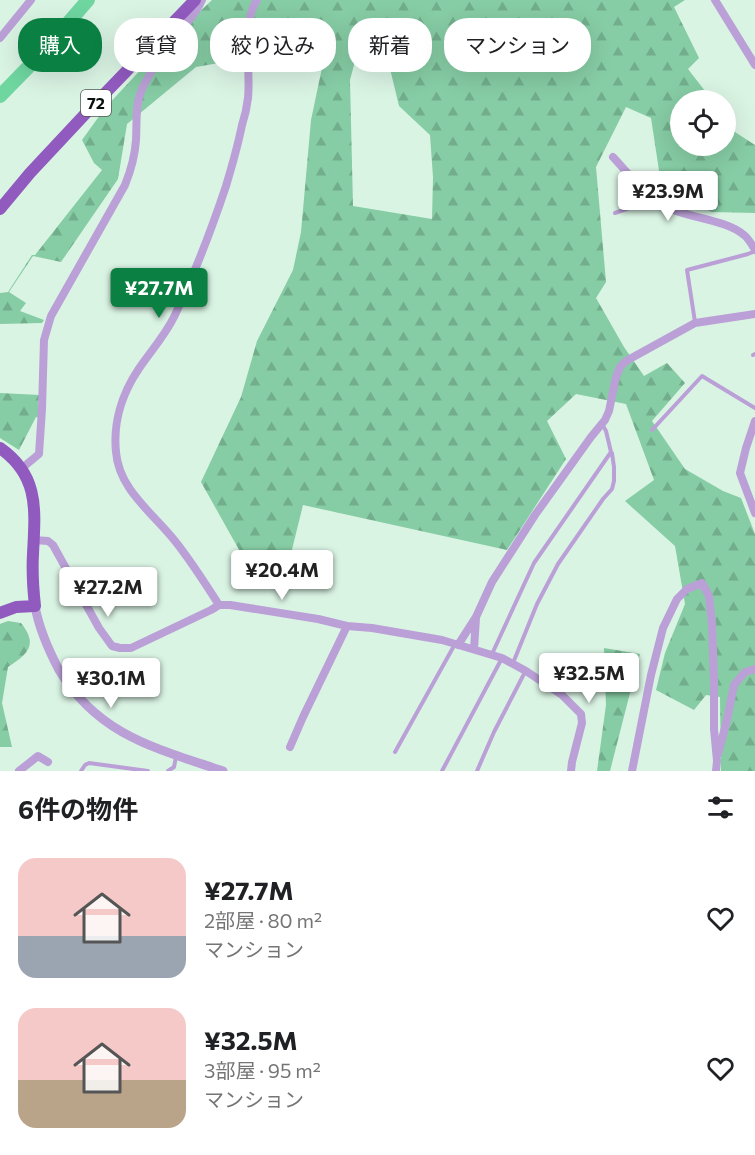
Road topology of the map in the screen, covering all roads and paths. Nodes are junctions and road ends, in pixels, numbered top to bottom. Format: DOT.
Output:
graph roads {
  1 [pos="31,0"];
  2 [pos="195,0"];
  3 [pos="202,0"];
  4 [pos="257,0"];
  5 [pos="716,0"];
  6 [pos="0,38"];
  7 [pos="755,65"];
  8 [pos="613,157"];
  9 [pos="654,199"];
  10 [pos="0,209"];
  11 [pos="615,213"];
  12 [pos="755,251"];
  13 [pos="755,314"];
  14 [pos="695,322"];
  15 [pos="755,408"];
  16 [pos="755,421"];
  17 [pos="602,423"];
  18 [pos="652,430"];
  19 [pos="0,448"];
  20 [pos="611,452"];
  21 [pos="21,469"];
  22 [pos="755,513"];
  23 [pos="34,540"];
  24 [pos="219,605"];
  25 [pos="35,606"];
  26 [pos="0,613"];
  27 [pos="476,617"];
  28 [pos="347,626"];
  29 [pos="457,644"];
  30 [pos="474,650"];
  31 [pos="492,655"];
  32 [pos="502,658"];
  33 [pos="513,664"];
  34 [pos="755,669"];
  35 [pos="526,671"];
  36 [pos="290,747"];
  37 [pos="395,752"];
  38 [pos="176,755"];
  39 [pos="717,761"];
  40 [pos="48,762"];
  41 [pos="19,771"];
  42 [pos="81,771"];
  43 [pos="148,771"];
  44 [pos="168,771"];
  45 [pos="223,771"];
  46 [pos="442,771"];
  47 [pos="477,771"];
  48 [pos="571,771"];
  49 [pos="632,771"];
  50 [pos="716,771"];
  1 -- 6 [label="street"];
  2 -- 10 [label="main road, 72"];
  3 -- 21 [label="street"];
  4 -- 24 [label="street"];
  5 -- 7 [label="street"];
  8 -- 9 [label="street"];
  9 -- 11 [label="lane"];
  9 -- 12 [label="street"];
  12 -- 14 [label="lane"];
  13 -- 14 [label="street"];
  14 -- 17 [label="street"];
  15 -- 18 [label="lane"];
  16 -- 22 [label="street"];
  17 -- 20 [label="lane"];
  17 -- 27 [label="street"];
  19 -- 21 [label="main road"];
  20 -- 31 [label="lane"];
  20 -- 33 [label="lane"];
  21 -- 23 [label="main road"];
  23 -- 24 [label="street"];
  23 -- 25 [label="main road"];
  24 -- 28 [label="street"];
  25 -- 26 [label="main road"];
  25 -- 38 [label="street"];
  27 -- 29 [label="street"];
  27 -- 30 [label="street"];
  28 -- 29 [label="street"];
  28 -- 36 [label="street"];
  29 -- 30 [label="street"];
  29 -- 37 [label="lane"];
  30 -- 31 [label="street"];
  31 -- 32 [label="street"];
  32 -- 33 [label="street"];
  32 -- 46 [label="lane"];
  33 -- 35 [label="street"];
  34 -- 39 [label="street"];
  35 -- 47 [label="lane"];
  35 -- 48 [label="street"];
  38 -- 44 [label="lane"];
  38 -- 45 [label="street"];
  39 -- 49 [label="street"];
  39 -- 50 [label="street"];
  40 -- 41 [label="street"];
  42 -- 43 [label="lane"];
}
